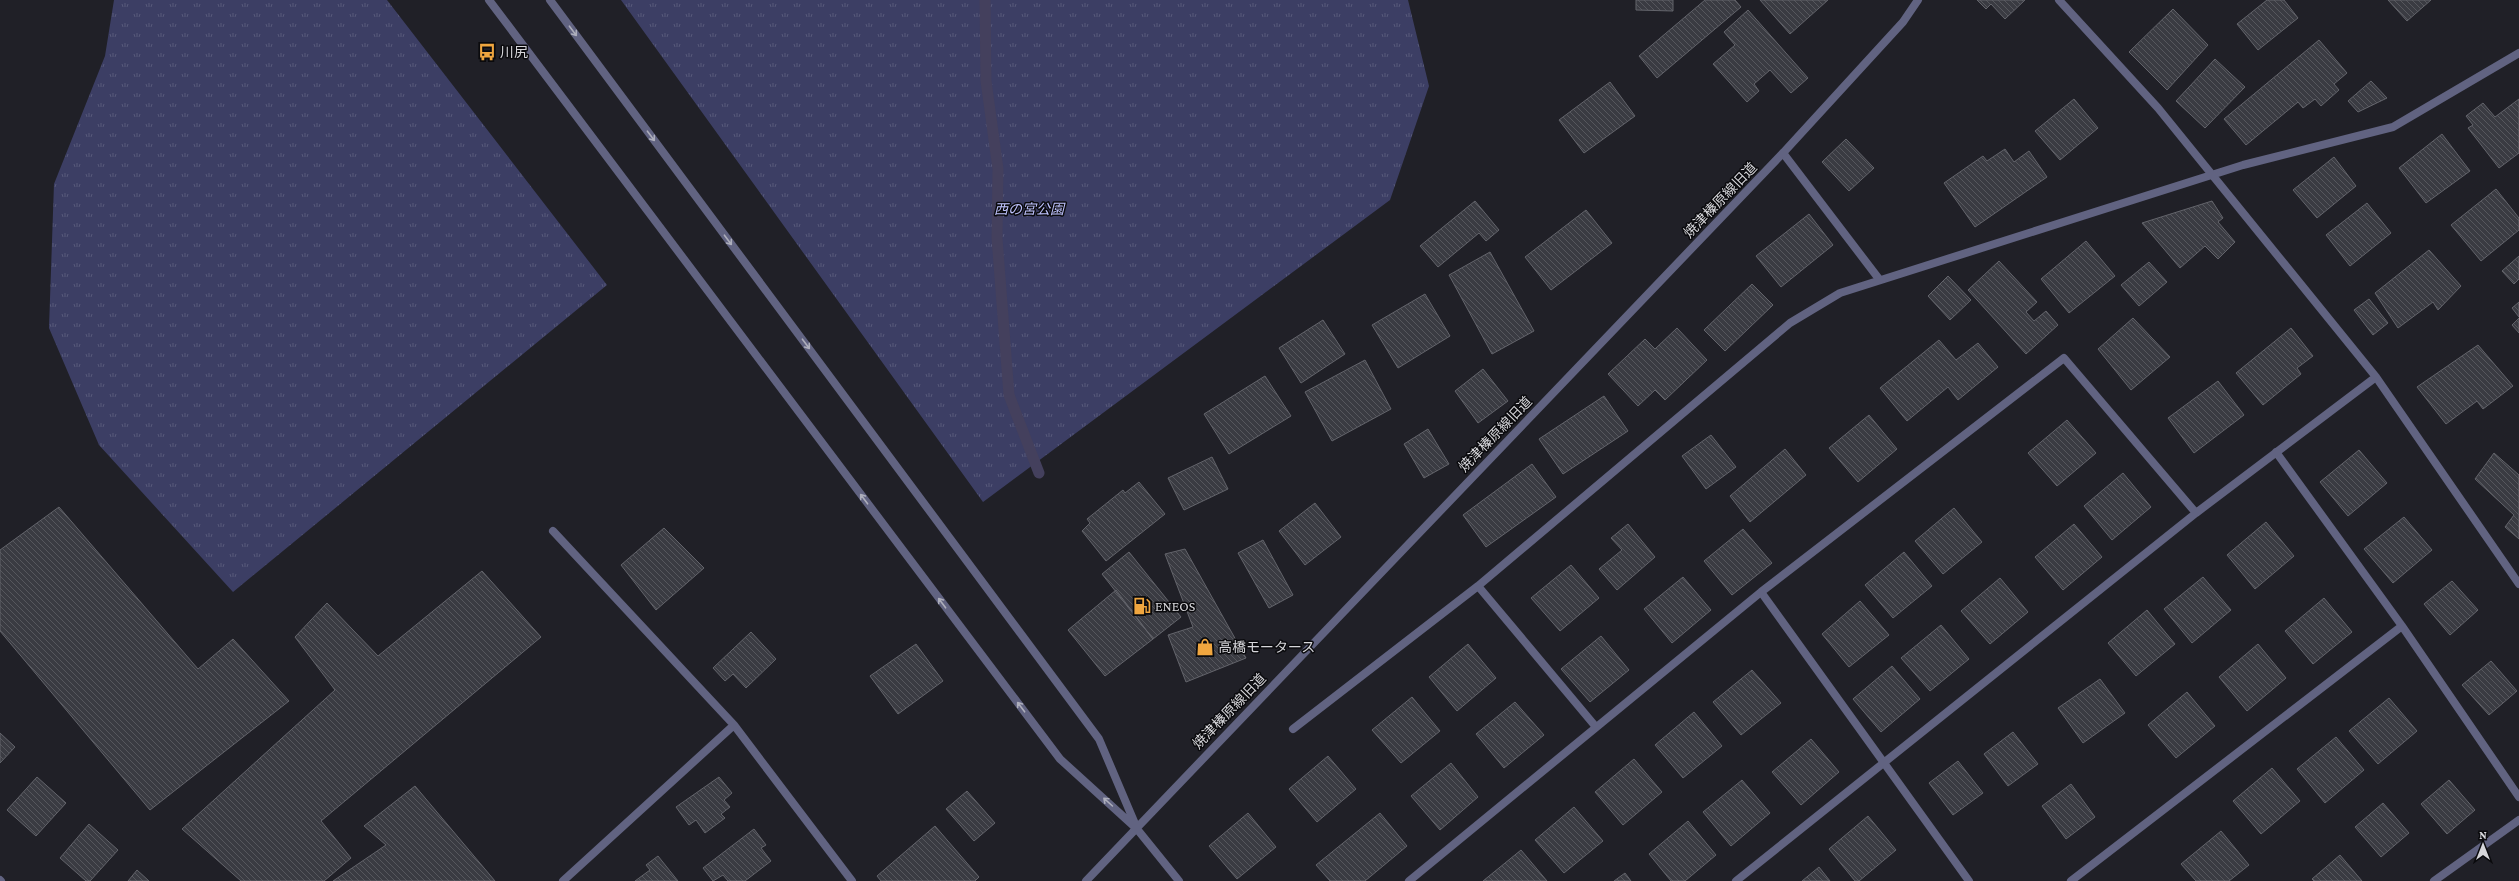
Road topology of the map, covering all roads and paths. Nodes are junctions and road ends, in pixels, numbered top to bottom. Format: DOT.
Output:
graph roads {
  1 [pos="489,0"];
  2 [pos="550,0"];
  3 [pos="1918,0"];
  4 [pos="2059,0"];
  5 [pos="2519,53"];
  6 [pos="1783,153"];
  7 [pos="2213,175"];
  8 [pos="1879,279"];
  9 [pos="2376,377"];
  10 [pos="2276,452"];
  11 [pos="2196,512"];
  12 [pos="553,531"];
  13 [pos="2519,584"];
  14 [pos="1478,586"];
  15 [pos="1761,592"];
  16 [pos="2402,626"];
  17 [pos="734,725"];
  18 [pos="1596,727"];
  19 [pos="1292,729"];
  20 [pos="1885,764"];
  21 [pos="2519,797"];
  22 [pos="2519,820"];
  23 [pos="1137,828"];
  24 [pos="563,881"];
  25 [pos="852,881"];
  26 [pos="1086,881"];
  27 [pos="1178,881"];
  28 [pos="1409,881"];
  29 [pos="1736,881"];
  30 [pos="1969,881"];
  31 [pos="2072,881"];
  32 [pos="2434,881"];
  23 -- 1 [label="street, one-way"];
  2 -- 23 [label="street, one-way"];
  3 -- 6 [label="street, 焼津榛原線旧道"];
  4 -- 7 [label="street"];
  5 -- 7 [label="street"];
  6 -- 8 [label="street"];
  6 -- 23 [label="street, 焼津榛原線旧道"];
  7 -- 8 [label="street"];
  7 -- 9 [label="street"];
  8 -- 14 [label="street"];
  9 -- 10 [label="street"];
  9 -- 13 [label="street"];
  10 -- 11 [label="street"];
  10 -- 16 [label="street"];
  11 -- 15 [label="street"];
  11 -- 20 [label="street"];
  12 -- 17 [label="street"];
  14 -- 18 [label="street"];
  14 -- 19 [label="street"];
  15 -- 18 [label="street"];
  15 -- 20 [label="street"];
  16 -- 21 [label="street"];
  16 -- 31 [label="street"];
  17 -- 24 [label="street"];
  17 -- 25 [label="street"];
  18 -- 28 [label="street"];
  20 -- 29 [label="street"];
  20 -- 30 [label="street"];
  22 -- 32 [label="street"];
  23 -- 26 [label="street, 焼津榛原線旧道"];
  23 -- 27 [label="street"];
}
